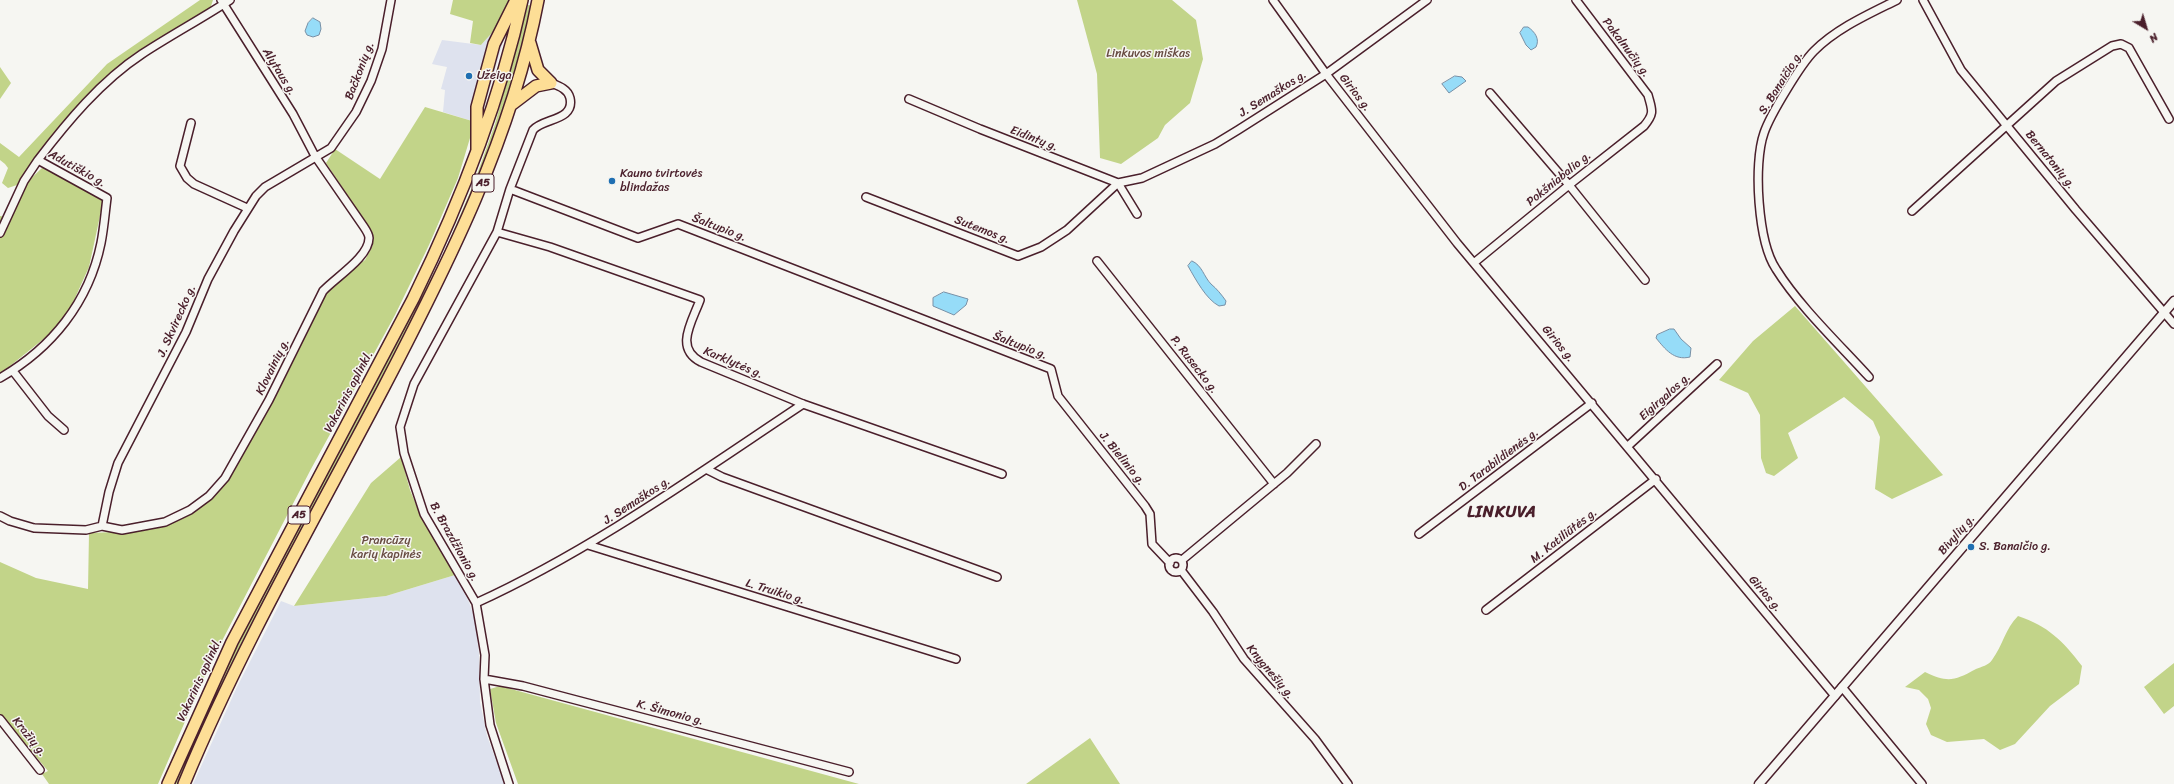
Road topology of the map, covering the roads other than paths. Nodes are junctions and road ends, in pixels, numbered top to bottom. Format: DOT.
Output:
graph roads {
  1 [pos="390,0"];
  2 [pos="516,0"];
  3 [pos="522,0"];
  4 [pos="538,0"];
  5 [pos="1274,0"];
  6 [pos="1427,0"];
  7 [pos="1576,0"];
  8 [pos="1897,0"];
  9 [pos="1923,0"];
  10 [pos="225,1"];
  11 [pos="529,40"];
  12 [pos="1326,74"];
  13 [pos="551,83"];
  14 [pos="1490,93"];
  15 [pos="909,99"];
  16 [pos="510,106"];
  17 [pos="1653,112"];
  18 [pos="2169,119"];
  19 [pos="191,124"];
  20 [pos="2006,124"];
  21 [pos="315,156"];
  22 [pos="477,156"];
  23 [pos="38,160"];
  24 [pos="1118,183"];
  25 [pos="1569,185"];
  26 [pos="510,190"];
  27 [pos="866,197"];
  28 [pos="247,208"];
  29 [pos="1912,211"];
  30 [pos="1137,214"];
  31 [pos="497,232"];
  32 [pos="0,233"];
  33 [pos="1097,261"];
  34 [pos="1475,262"];
  35 [pos="1645,280"];
  36 [pos="2174,302"];
  37 [pos="2164,313"];
  38 [pos="2174,324"];
  39 [pos="1717,364"];
  40 [pos="1051,369"];
  41 [pos="12,371"];
  42 [pos="1869,377"];
  43 [pos="0,378"];
  44 [pos="1592,403"];
  45 [pos="803,404"];
  46 [pos="64,430"];
  47 [pos="1316,444"];
  48 [pos="1628,446"];
  49 [pos="706,469"];
  50 [pos="1002,474"];
  51 [pos="1656,479"];
  52 [pos="1274,484"];
  53 [pos="0,516"];
  54 [pos="102,526"];
  55 [pos="1419,534"];
  56 [pos="588,545"];
  57 [pos="1182,560"];
  58 [pos="1170,562"];
  59 [pos="1181,570"];
  60 [pos="997,577"];
  61 [pos="476,604"];
  62 [pos="1486,610"];
  63 [pos="956,659"];
  64 [pos="484,679"];
  65 [pos="1842,687"];
  66 [pos="1835,696"];
  67 [pos="0,719"];
  68 [pos="40,770"];
  69 [pos="849,772"];
  70 [pos="168,784"];
  71 [pos="184,784"];
  72 [pos="509,784"];
  73 [pos="1348,784"];
  74 [pos="1759,784"];
  75 [pos="1922,784"];
  1 -- 21 [label="street, Bačkonių g."];
  2 -- 22 [label="highway"];
  3 -- 22 [label="highway, Vakarinis aplinkl. / A5"];
  4 -- 11 [label="highway, A5"];
  5 -- 12 [label="street, Girios g."];
  6 -- 12 [label="street, J. Semaškos g."];
  7 -- 17 [label="street, Pakalnučių g."];
  8 -- 42 [label="street, S. Banaičio g."];
  9 -- 20 [label="street, Bernatonių g."];
  10 -- 21 [label="street, Alytaus g."];
  10 -- 23 [label="street, Adutiškio g."];
  11 -- 13 [label="highway"];
  11 -- 16 [label="highway, A5"];
  12 -- 24 [label="street, J. Semaškos g."];
  12 -- 34 [label="street, Girios g."];
  13 -- 16 [label="highway"];
  13 -- 26 [label="street"];
  14 -- 25 [label="street"];
  15 -- 24 [label="street, Eidintų g."];
  16 -- 71 [label="highway, A5"];
  17 -- 25 [label="street, Pokšniabalio g."];
  18 -- 20 [label="street"];
  19 -- 28 [label="street"];
  20 -- 29 [label="street"];
  20 -- 37 [label="street, Bernatonių g."];
  21 -- 28 [label="street, J. Skvirecko g."];
  21 -- 54 [label="street, Klovainių g."];
  22 -- 70 [label="highway, Vakarinis aplinkl. / A5"];
  23 -- 32 [label="street"];
  23 -- 41 [label="street, Adutiškio g."];
  24 -- 27 [label="street, Sutemos g."];
  24 -- 30 [label="street"];
  25 -- 34 [label="street, Pokšniabalio g."];
  25 -- 35 [label="street"];
  26 -- 31 [label="street, B. Brazdžionio g."];
  26 -- 40 [label="street, Šaltupio g."];
  28 -- 54 [label="street, J. Skvirecko g."];
  31 -- 45 [label="street, Karklytės g."];
  31 -- 61 [label="street, B. Brazdžionio g."];
  33 -- 52 [label="street, P. Rusecko g."];
  34 -- 44 [label="street, Girios g."];
  36 -- 37 [label="street, Bivylių g."];
  37 -- 38 [label="street, Bernatonių g."];
  37 -- 65 [label="street, Bivylių g."];
  39 -- 48 [label="street, Eigirgalos g."];
  40 -- 58 [label="street, J. Bielinio g."];
  41 -- 43 [label="street, Adutiškio g."];
  41 -- 46 [label="street"];
  44 -- 48 [label="street, Girios g."];
  44 -- 55 [label="street, D. Tarabildienės g."];
  45 -- 49 [label="street, J. Semaškos g."];
  45 -- 50 [label="street, Karklytės g."];
  47 -- 52 [label="street"];
  48 -- 51 [label="street, Girios g."];
  49 -- 56 [label="street, J. Semaškos g."];
  49 -- 60 [label="street"];
  51 -- 62 [label="street, M. Katiliūtės g."];
  51 -- 66 [label="street, Girios g."];
  52 -- 57 [label="street"];
  53 -- 54 [label="street"];
  56 -- 61 [label="street, J. Semaškos g."];
  56 -- 63 [label="street, L. Truikio g."];
  57 -- 58 [label="street"];
  57 -- 59 [label="street"];
  58 -- 59 [label="street, Knygnešių g."];
  59 -- 73 [label="street, Knygnešių g."];
  61 -- 64 [label="street, B. Brazdžionio g."];
  64 -- 69 [label="street, K. Šimonio g."];
  64 -- 72 [label="street, B. Brazdžionio g."];
  65 -- 66 [label="street, Bivylių g."];
  65 -- 75 [label="street"];
  66 -- 74 [label="street, Bivylių g."];
  67 -- 68 [label="street, Kražių g."];
}
